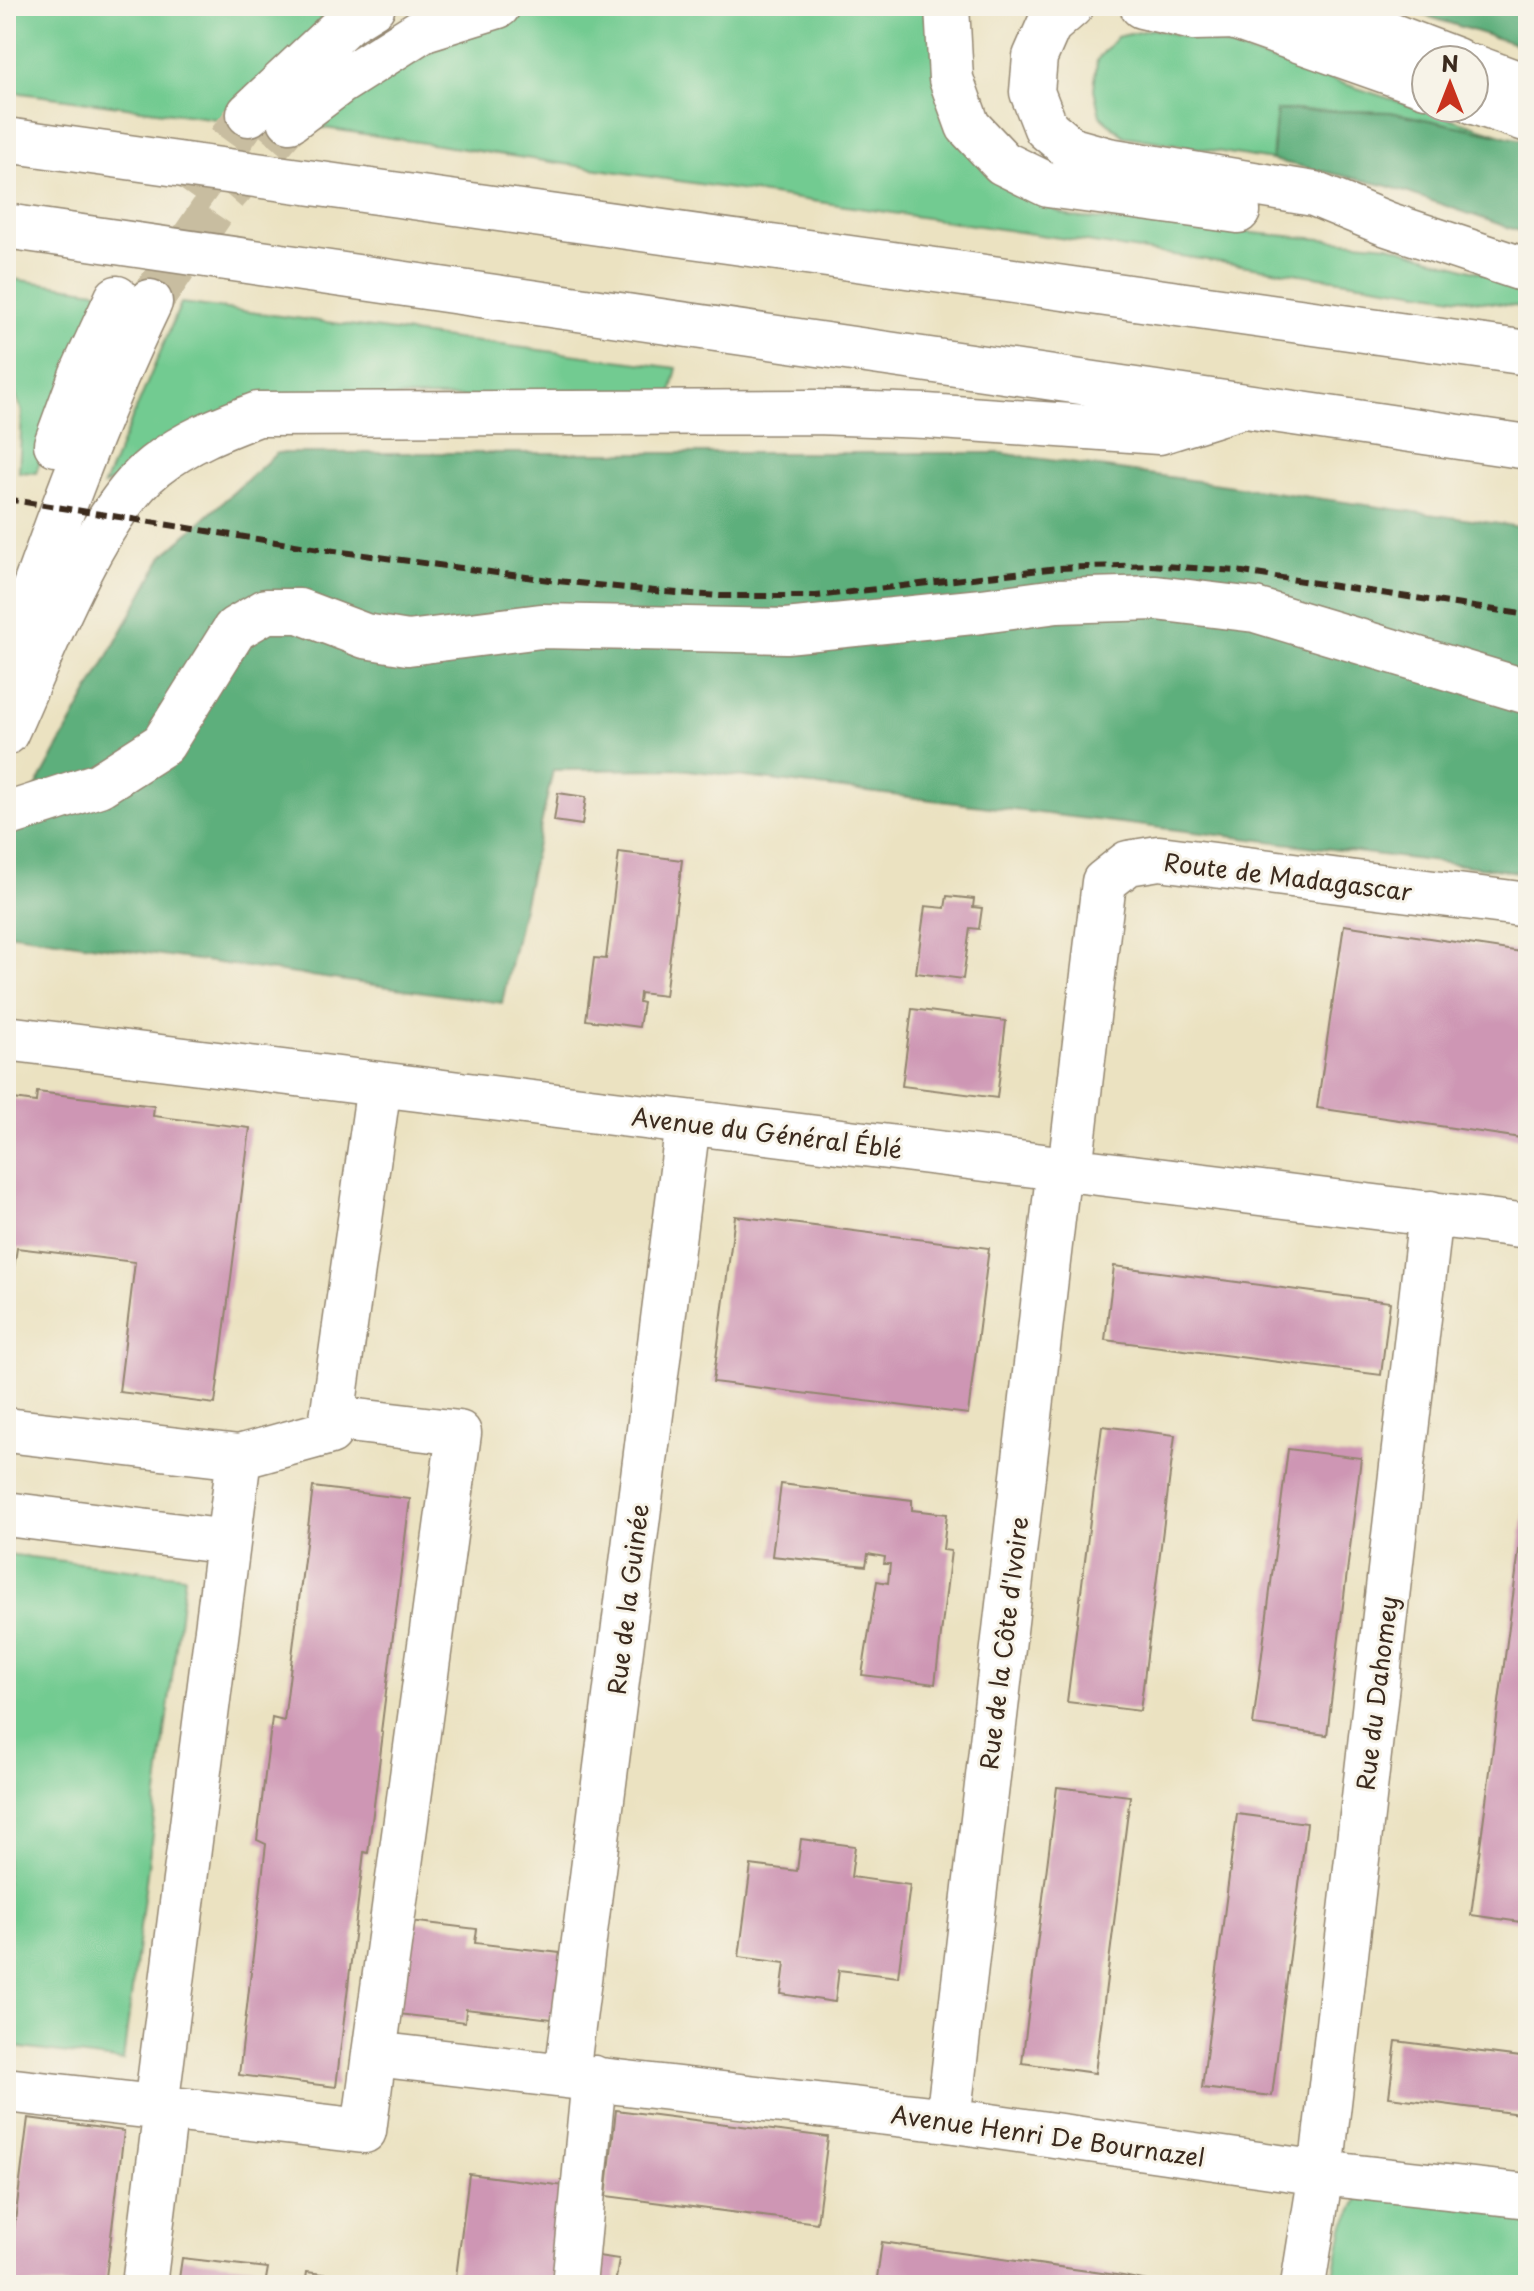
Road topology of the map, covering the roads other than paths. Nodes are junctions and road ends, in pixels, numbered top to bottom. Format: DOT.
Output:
graph roads {
  1 [pos="498,6"];
  2 [pos="947,6"];
  3 [pos="1071,6"];
  4 [pos="1142,6"];
  5 [pos="1314,6"];
  6 [pos="353,11"];
  7 [pos="1219,12"];
  8 [pos="432,17"];
  9 [pos="1414,44"];
  10 [pos="1490,73"];
  11 [pos="1410,79"];
  12 [pos="1528,87"];
  13 [pos="1490,107"];
  14 [pos="1528,120"];
  15 [pos="6,140"];
  16 [pos="1387,224"];
  17 [pos="6,226"];
  18 [pos="1528,271"];
  19 [pos="1528,353"];
  20 [pos="1248,404"];
  21 [pos="1528,447"];
  22 [pos="6,580"];
  23 [pos="6,669"];
  24 [pos="1528,692"];
  25 [pos="6,733"];
  26 [pos="6,815"];
  27 [pos="1528,905"];
  28 [pos="6,1038"];
  29 [pos="379,1085"];
  30 [pos="688,1123"];
  31 [pos="1064,1168"];
  32 [pos="1431,1213"];
  33 [pos="1528,1226"];
  34 [pos="332,1418"];
  35 [pos="6,1430"];
  36 [pos="239,1457"];
  37 [pos="6,1514"];
  38 [pos="228,1542"];
  39 [pos="374,2054"];
  40 [pos="581,2076"];
  41 [pos="6,2090"];
  42 [pos="161,2108"];
  43 [pos="948,2120"];
  44 [pos="1321,2173"];
  45 [pos="1528,2196"];
  46 [pos="144,2285"];
  47 [pos="574,2285"];
  48 [pos="1303,2285"];
  1 -- 8 [label="main road"];
  2 -- 16 [label="main road"];
  3 -- 16 [label="main road"];
  4 -- 7 [label="main road"];
  5 -- 9 [label="main road"];
  6 -- 8 [label="main road"];
  7 -- 11 [label="main road"];
  10 -- 12 [label="main road"];
  13 -- 14 [label="main road"];
  15 -- 19 [label="main road"];
  16 -- 18 [label="main road"];
  17 -- 20 [label="main road"];
  20 -- 21 [label="main road"];
  20 -- 25 [label="main road"];
  22 -- 23 [label="main road"];
  24 -- 26 [label="main road"];
  27 -- 31 [label="main road, Route de Madagascar"];
  28 -- 29 [label="main road, Avenue du Général Éblé"];
  29 -- 30 [label="main road, Avenue du Général Éblé"];
  29 -- 34 [label="main road"];
  30 -- 31 [label="main road, Avenue du Général Éblé"];
  30 -- 40 [label="main road, Rue de la Guinée"];
  31 -- 32 [label="main road, Avenue du Général Éblé"];
  31 -- 43 [label="main road, Rue de la Côte d'Ivoire"];
  32 -- 33 [label="main road, Avenue du Général Éblé"];
  32 -- 44 [label="main road, Rue du Dahomey"];
  34 -- 36 [label="main road"];
  34 -- 39 [label="main road"];
  35 -- 36 [label="main road"];
  36 -- 38 [label="main road"];
  37 -- 38 [label="main road"];
  38 -- 42 [label="main road"];
  39 -- 40 [label="main road, Avenue Henri De Bournazel"];
  39 -- 42 [label="main road"];
  40 -- 43 [label="main road, Avenue Henri De Bournazel"];
  40 -- 47 [label="main road, Rue de la Guinée"];
  41 -- 42 [label="main road"];
  42 -- 46 [label="main road"];
  43 -- 44 [label="main road, Avenue Henri De Bournazel"];
  44 -- 45 [label="main road, Avenue Henri De Bournazel"];
  44 -- 48 [label="main road, Rue du Dahomey"];
}
